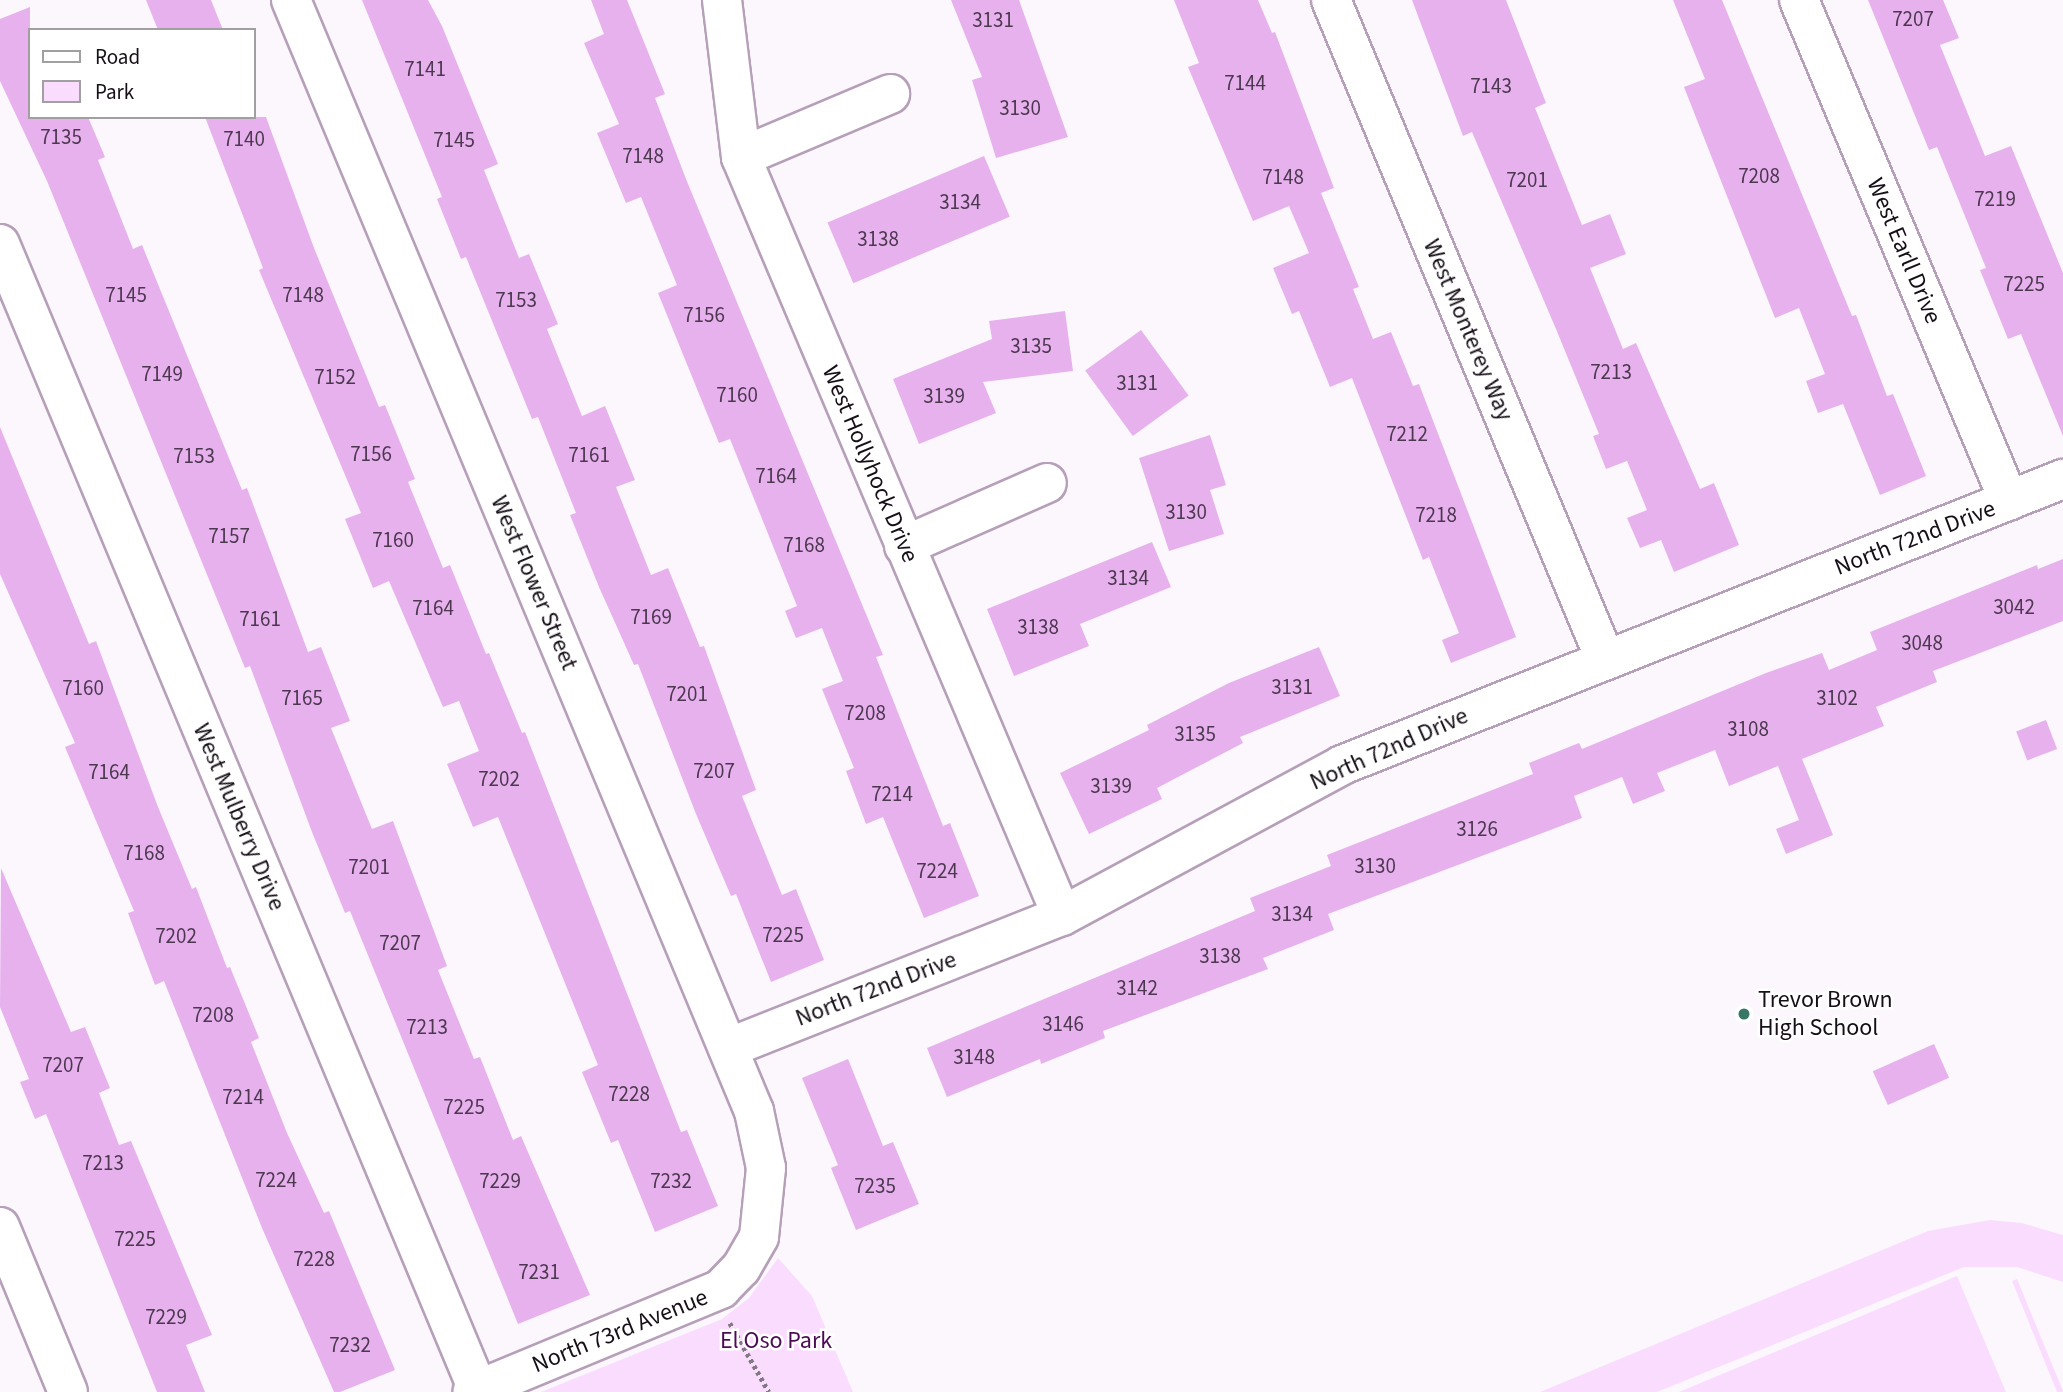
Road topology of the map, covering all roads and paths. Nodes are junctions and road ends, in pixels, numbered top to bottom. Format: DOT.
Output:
graph roads {
  1 [pos="291,0"];
  2 [pos="722,0"];
  3 [pos="1331,0"];
  4 [pos="1799,0"];
  5 [pos="890,94"];
  6 [pos="741,157"];
  7 [pos="0,244"];
  8 [pos="2063,479"];
  9 [pos="1047,483"];
  10 [pos="2009,501"];
  11 [pos="904,546"];
  12 [pos="1605,659"];
  13 [pos="1062,916"];
  14 [pos="728,1048"];
  15 [pos="766,1168"];
  16 [pos="0,1227"];
  17 [pos="726,1316"];
  18 [pos="475,1391"];
  19 [pos="68,1392"];
  20 [pos="769,1392"];
  1 -- 14 [label="street, West Flower Street"];
  2 -- 6 [label="street, West Hollyhock Drive"];
  3 -- 12 [label="street, West Monterey Way"];
  4 -- 10 [label="street, West Earll Drive"];
  5 -- 6 [label="street"];
  6 -- 11 [label="street, West Hollyhock Drive"];
  7 -- 18 [label="street, West Mulberry Drive"];
  8 -- 10 [label="street, North 72nd Drive"];
  9 -- 11 [label="street"];
  10 -- 12 [label="street, North 72nd Drive"];
  11 -- 13 [label="street, West Hollyhock Drive"];
  12 -- 13 [label="street, North 72nd Drive"];
  13 -- 14 [label="street, North 72nd Drive"];
  14 -- 15 [label="street, West Flower Street"];
  15 -- 18 [label="street, North 73rd Avenue"];
  16 -- 19 [label="street"];
  17 -- 20 [label="path"];
}
